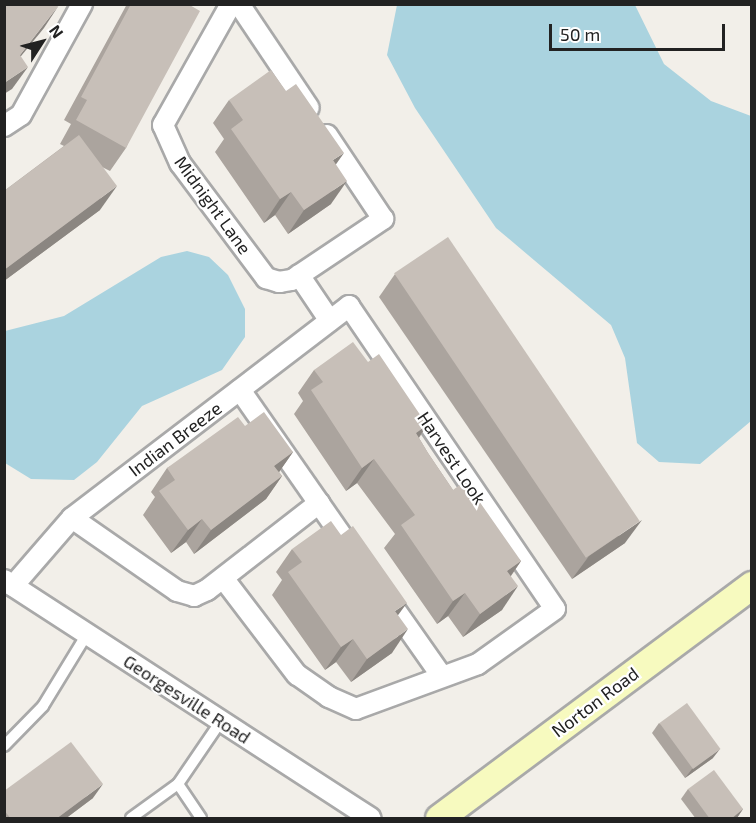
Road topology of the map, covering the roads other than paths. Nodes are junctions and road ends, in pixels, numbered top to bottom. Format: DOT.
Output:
graph roads {
  1 [pos="231,4"];
  2 [pos="238,4"];
  3 [pos="76,8"];
  4 [pos="4,126"];
  5 [pos="299,275"];
  6 [pos="349,306"];
  7 [pos="330,321"];
  8 [pos="240,390"];
  9 [pos="319,503"];
  10 [pos="72,518"];
  11 [pos="223,578"];
  12 [pos="9,583"];
  13 [pos="752,585"];
  14 [pos="87,634"];
  15 [pos="441,675"];
  16 [pos="221,721"];
  17 [pos="4,746"];
  18 [pos="178,784"];
  19 [pos="131,819"];
  20 [pos="201,819"];
  21 [pos="370,819"];
  22 [pos="439,819"];
  1 -- 5 [label="street, Midnight Lane"];
  2 -- 5 [label="street, Midnight Lane"];
  3 -- 4 [label="street"];
  5 -- 7 [label="street"];
  6 -- 7 [label="street, Indian Breeze"];
  6 -- 15 [label="street, Harvest Look"];
  7 -- 8 [label="street, Indian Breeze"];
  8 -- 9 [label="street"];
  8 -- 10 [label="street, Indian Breeze"];
  9 -- 11 [label="street"];
  9 -- 15 [label="street"];
  10 -- 11 [label="street"];
  10 -- 12 [label="street, Indian Breeze"];
  11 -- 15 [label="street"];
  12 -- 14 [label="street, Georgesville Road"];
  13 -- 22 [label="main road, Norton Road"];
  14 -- 16 [label="street, Georgesville Road"];
  14 -- 17 [label="lane"];
  16 -- 18 [label="lane"];
  16 -- 21 [label="street, Georgesville Road"];
  18 -- 19 [label="lane"];
  18 -- 20 [label="lane"];
}
